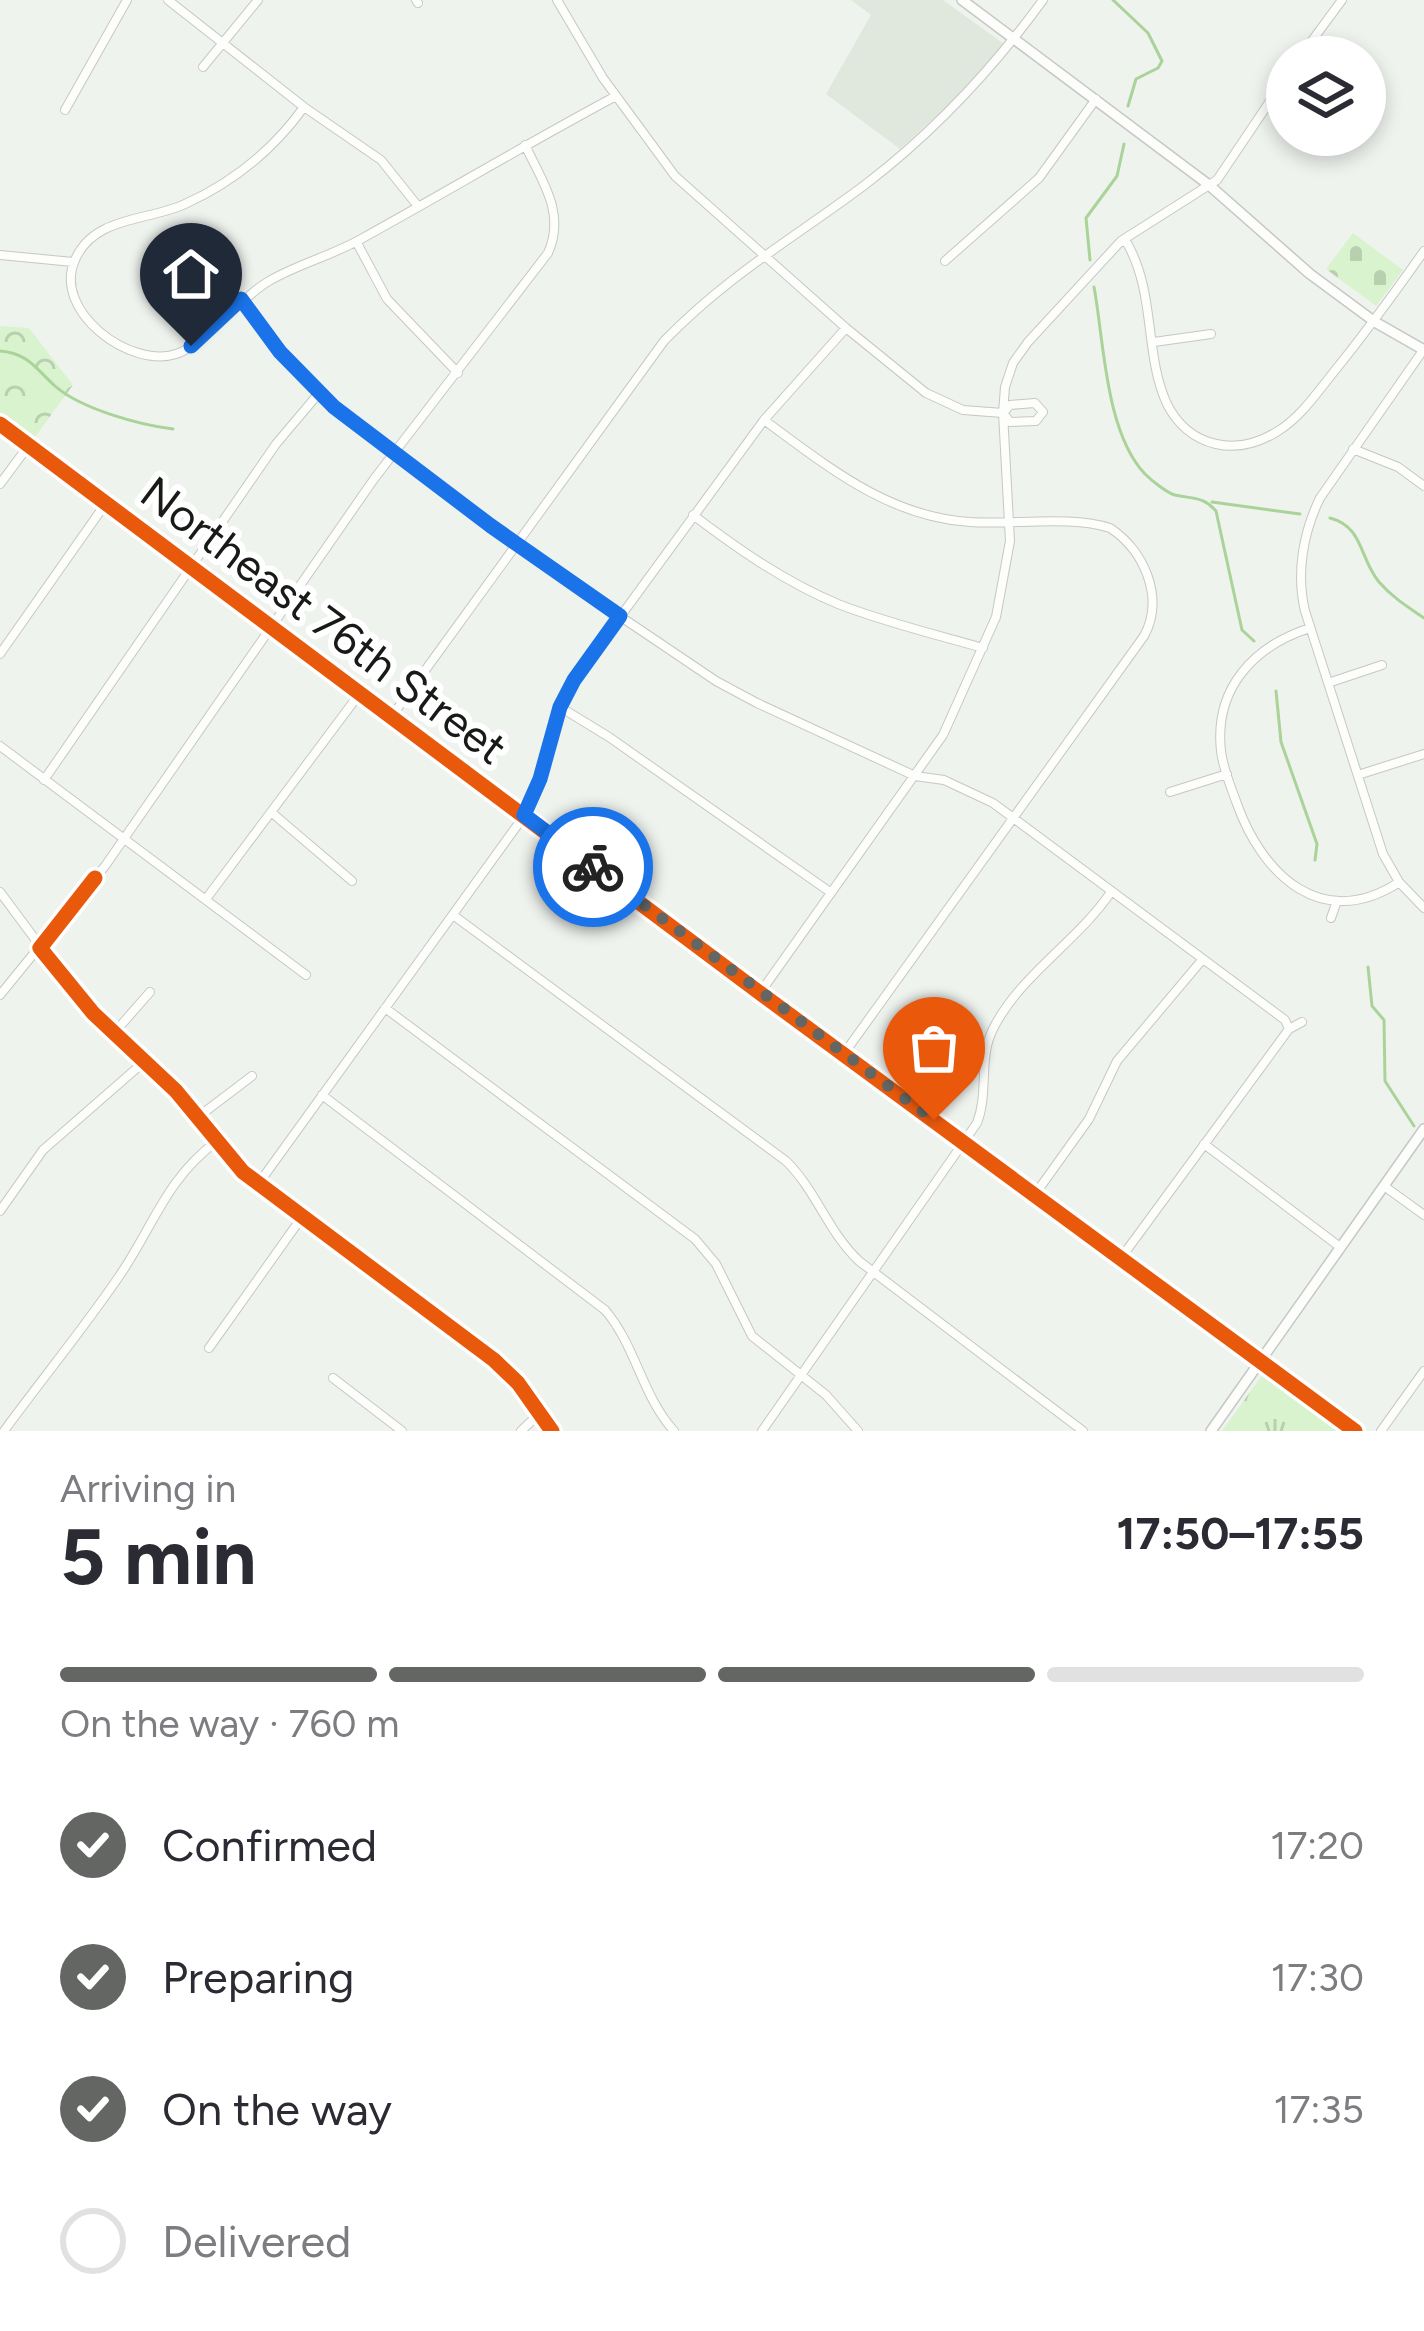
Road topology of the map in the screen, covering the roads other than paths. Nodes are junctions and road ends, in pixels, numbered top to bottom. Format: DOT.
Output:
graph roads {
  1 [pos="127,0"];
  2 [pos="168,0"];
  3 [pos="258,0"];
  4 [pos="557,0"];
  5 [pos="962,0"];
  6 [pos="1043,0"];
  7 [pos="1342,0"];
  8 [pos="1315,36"];
  9 [pos="1014,39"];
  10 [pos="225,44"];
  11 [pos="203,67"];
  12 [pos="616,96"];
  13 [pos="1096,99"];
  14 [pos="304,106"];
  15 [pos="1266,108"];
  16 [pos="65,110"];
  17 [pos="525,145"];
  18 [pos="1208,185"];
  19 [pos="416,206"];
  20 [pos="1121,241"];
  21 [pos="357,242"];
  22 [pos="1424,251"];
  23 [pos="765,253"];
  24 [pos="0,255"];
  25 [pos="945,261"];
  26 [pos="73,262"];
  27 [pos="241,299"];
  28 [pos="1375,322"];
  29 [pos="846,328"];
  30 [pos="1211,334"];
  31 [pos="1154,342"];
  32 [pos="1424,349"];
  33 [pos="458,373"];
  34 [pos="319,393"];
  35 [pos="1003,413"];
  36 [pos="764,420"];
  37 [pos="0,424"];
  38 [pos="29,445"];
  39 [pos="1353,449"];
  40 [pos="394,454"];
  41 [pos="0,484"];
  42 [pos="1424,486"];
  43 [pos="107,502"];
  44 [pos="693,515"];
  45 [pos="1010,523"];
  46 [pos="516,544"];
  47 [pos="193,566"];
  48 [pos="620,616"];
  49 [pos="274,625"];
  50 [pos="1310,628"];
  51 [pos="982,649"];
  52 [pos="0,654"];
  53 [pos="1382,665"];
  54 [pos="1328,683"];
  55 [pos="361,692"];
  56 [pos="560,707"];
  57 [pos="392,716"];
  58 [pos="0,746"];
  59 [pos="1424,754"];
  60 [pos="1227,774"];
  61 [pos="1358,775"];
  62 [pos="915,776"];
  63 [pos="44,780"];
  64 [pos="1170,792"];
  65 [pos="271,812"];
  66 [pos="524,815"];
  67 [pos="1014,817"];
  68 [pos="125,838"];
  69 [pos="352,881"];
  70 [pos="1399,882"];
  71 [pos="0,892"];
  72 [pos="830,892"];
  73 [pos="1111,892"];
  74 [pos="206,899"];
  75 [pos="1337,902"];
  76 [pos="1424,908"];
  77 [pos="453,915"];
  78 [pos="1331,918"];
  79 [pos="40,948"];
  80 [pos="1202,960"];
  81 [pos="306,974"];
  82 [pos="150,992"];
  83 [pos="760,993"];
  84 [pos="0,995"];
  85 [pos="385,1008"];
  86 [pos="1302,1022"];
  87 [pos="1288,1029"];
  88 [pos="114,1033"];
  89 [pos="844,1055"];
  90 [pos="145,1060"];
  91 [pos="252,1076"];
  92 [pos="322,1095"];
  93 [pos="198,1117"];
  94 [pos="1424,1129"];
  95 [pos="218,1141"];
  96 [pos="964,1142"];
  97 [pos="1204,1144"];
  98 [pos="259,1183"];
  99 [pos="1384,1186"];
  100 [pos="1036,1193"];
  101 [pos="0,1211"];
  102 [pos="1424,1215"];
  103 [pos="302,1216"];
  104 [pos="1340,1247"];
  105 [pos="1121,1258"];
  106 [pos="874,1273"];
  107 [pos="209,1348"];
  108 [pos="1259,1364"];
  109 [pos="1424,1371"];
  110 [pos="802,1375"];
  111 [pos="332,1378"];
  112 [pos="541,1413"];
  113 [pos="4,1431"];
  114 [pos="402,1431"];
  115 [pos="521,1431"];
  116 [pos="552,1431"];
  117 [pos="674,1431"];
  118 [pos="762,1431"];
  119 [pos="858,1431"];
  120 [pos="1083,1431"];
  121 [pos="1211,1431"];
  122 [pos="1355,1431"];
  123 [pos="1381,1431"];
  1 -- 16 [label="street"];
  2 -- 10 [label="street"];
  3 -- 10 [label="street"];
  4 -- 12 [label="street"];
  5 -- 9 [label="street"];
  6 -- 9 [label="street"];
  7 -- 8 [label="street"];
  9 -- 13 [label="street"];
  9 -- 23 [label="street"];
  10 -- 11 [label="street"];
  10 -- 14 [label="street"];
  12 -- 17 [label="street"];
  12 -- 23 [label="street"];
  13 -- 18 [label="street"];
  13 -- 25 [label="street"];
  14 -- 19 [label="street"];
  14 -- 26 [label="street"];
  15 -- 18 [label="street"];
  17 -- 19 [label="street"];
  17 -- 33 [label="street"];
  18 -- 20 [label="street"];
  18 -- 28 [label="street"];
  19 -- 21 [label="street"];
  20 -- 31 [label="street"];
  20 -- 35 [label="street"];
  21 -- 27 [label="street"];
  21 -- 33 [label="street"];
  22 -- 28 [label="street"];
  23 -- 29 [label="street"];
  23 -- 46 [label="street"];
  24 -- 26 [label="street"];
  26 -- 27 [label="street"];
  27 -- 34 [label="street"];
  28 -- 31 [label="street"];
  28 -- 32 [label="street"];
  29 -- 35 [label="street"];
  29 -- 36 [label="street"];
  30 -- 31 [label="street"];
  32 -- 39 [label="street"];
  33 -- 40 [label="street"];
  34 -- 40 [label="street"];
  34 -- 47 [label="street"];
  35 -- 35 [label="street"];
  35 -- 45 [label="street"];
  36 -- 44 [label="street"];
  36 -- 45 [label="street"];
  37 -- 38 [label="street, Northeast 76th Street"];
  38 -- 41 [label="street"];
  38 -- 43 [label="street, Northeast 76th Street"];
  39 -- 42 [label="street"];
  39 -- 50 [label="street"];
  40 -- 46 [label="street"];
  40 -- 49 [label="street"];
  43 -- 47 [label="street, Northeast 76th Street"];
  43 -- 52 [label="street"];
  44 -- 48 [label="street"];
  44 -- 51 [label="street"];
  45 -- 51 [label="street"];
  45 -- 67 [label="street"];
  46 -- 48 [label="street"];
  46 -- 57 [label="street"];
  47 -- 49 [label="street, Northeast 76th Street"];
  47 -- 63 [label="street"];
  48 -- 56 [label="street"];
  48 -- 62 [label="street"];
  49 -- 55 [label="street, Northeast 76th Street"];
  49 -- 68 [label="street"];
  50 -- 54 [label="street"];
  50 -- 60 [label="street"];
  51 -- 62 [label="street"];
  53 -- 54 [label="street"];
  54 -- 61 [label="street"];
  55 -- 57 [label="street, Northeast 76th Street"];
  55 -- 65 [label="street"];
  56 -- 66 [label="street"];
  56 -- 72 [label="street"];
  57 -- 66 [label="street, Northeast 76th Street"];
  58 -- 63 [label="street"];
  59 -- 61 [label="street"];
  60 -- 64 [label="street"];
  60 -- 75 [label="street"];
  61 -- 70 [label="street"];
  62 -- 67 [label="street"];
  62 -- 72 [label="street"];
  63 -- 68 [label="street"];
  65 -- 69 [label="street"];
  65 -- 74 [label="street"];
  66 -- 77 [label="street"];
  66 -- 83 [label="street, Northeast 76th Street"];
  67 -- 73 [label="street"];
  67 -- 89 [label="street"];
  68 -- 74 [label="street"];
  68 -- 79 [label="street"];
  70 -- 75 [label="street"];
  70 -- 76 [label="street"];
  71 -- 79 [label="street"];
  72 -- 83 [label="street"];
  73 -- 80 [label="street"];
  73 -- 96 [label="street"];
  74 -- 81 [label="street"];
  75 -- 78 [label="street"];
  77 -- 85 [label="street"];
  77 -- 106 [label="street"];
  79 -- 84 [label="street"];
  79 -- 88 [label="street"];
  80 -- 87 [label="street"];
  80 -- 100 [label="street"];
  82 -- 88 [label="street"];
  83 -- 89 [label="street, Northeast 76th Street"];
  85 -- 92 [label="street"];
  85 -- 110 [label="street"];
  86 -- 87 [label="street"];
  87 -- 97 [label="street"];
  88 -- 90 [label="street"];
  89 -- 96 [label="street, Northeast 76th Street"];
  90 -- 93 [label="street"];
  90 -- 101 [label="street"];
  91 -- 93 [label="street"];
  92 -- 98 [label="street"];
  92 -- 117 [label="street"];
  93 -- 95 [label="street"];
  94 -- 99 [label="street"];
  95 -- 98 [label="street"];
  95 -- 113 [label="street"];
  96 -- 100 [label="street, Northeast 76th Street"];
  96 -- 106 [label="street"];
  97 -- 104 [label="street"];
  97 -- 105 [label="street"];
  98 -- 103 [label="street"];
  99 -- 102 [label="street"];
  99 -- 104 [label="street"];
  100 -- 105 [label="street, Northeast 76th Street"];
  103 -- 107 [label="street"];
  103 -- 112 [label="street"];
  104 -- 108 [label="street"];
  105 -- 108 [label="street, Northeast 76th Street"];
  106 -- 110 [label="street"];
  106 -- 120 [label="street"];
  108 -- 121 [label="street"];
  108 -- 122 [label="street, Northeast 76th Street"];
  109 -- 123 [label="street"];
  110 -- 118 [label="street"];
  110 -- 119 [label="street"];
  111 -- 114 [label="street"];
  112 -- 115 [label="street"];
  112 -- 116 [label="street"];
}
